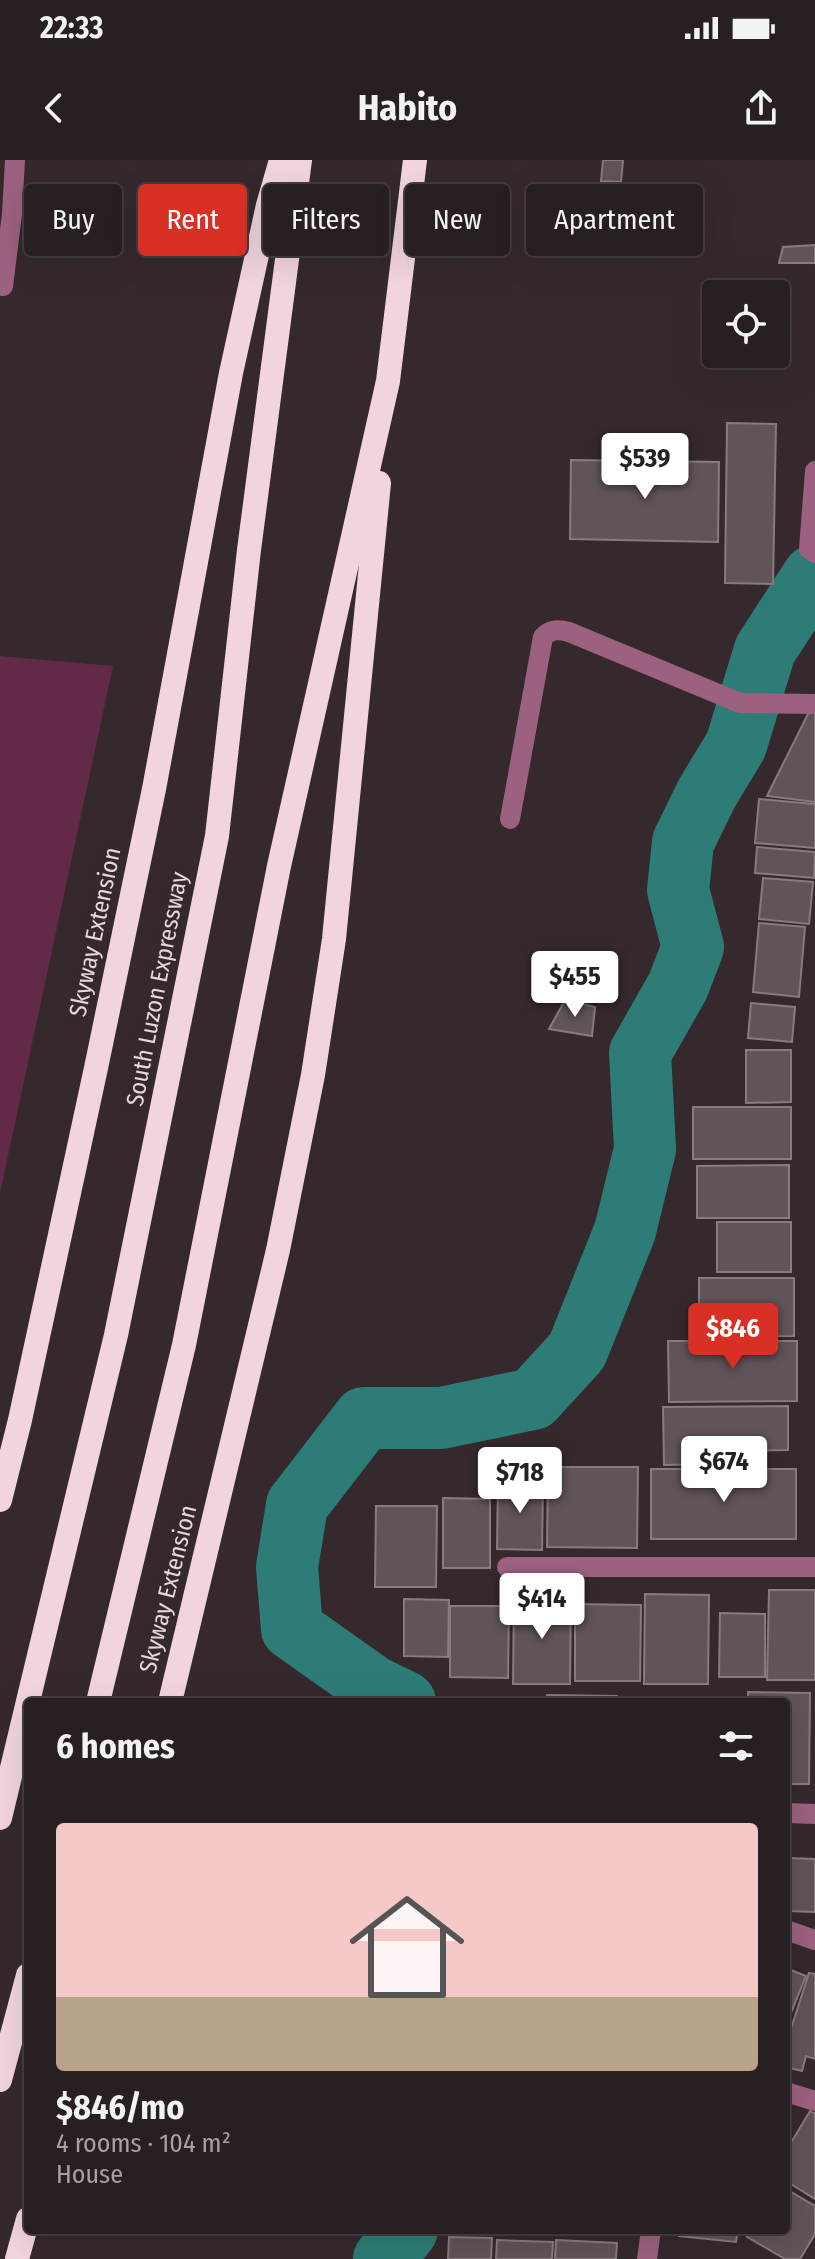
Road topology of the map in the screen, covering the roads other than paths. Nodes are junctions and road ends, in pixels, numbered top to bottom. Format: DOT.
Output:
graph roads {
  1 [pos="15,160"];
  2 [pos="281,160"];
  3 [pos="300,160"];
  4 [pos="415,160"];
  5 [pos="3,286"];
  6 [pos="388,381"];
  7 [pos="815,471"];
  8 [pos="815,553"];
  9 [pos="815,704"];
  10 [pos="510,819"];
  11 [pos="0,1500"];
  12 [pos="507,1567"];
  13 [pos="815,1567"];
  14 [pos="29,1698"];
  15 [pos="99,1698"];
  16 [pos="171,1698"];
  17 [pos="24,1718"];
  18 [pos="790,1813"];
  19 [pos="815,1814"];
  20 [pos="0,1818"];
  21 [pos="790,1931"];
  22 [pos="815,1940"];
  23 [pos="24,1990"];
  24 [pos="0,2080"];
  25 [pos="790,2093"];
  26 [pos="815,2101"];
  27 [pos="24,2234"];
  28 [pos="650,2234"];
  29 [pos="17,2259"];
  30 [pos="647,2259"];
  1 -- 5 [label="street"];
  2 -- 11 [label="highway, Skyway Extension"];
  3 -- 14 [label="highway, South Luzon Expressway"];
  4 -- 6 [label="highway"];
  6 -- 15 [label="highway"];
  6 -- 16 [label="highway, Skyway Extension"];
  7 -- 8 [label="street"];
  9 -- 10 [label="street"];
  12 -- 13 [label="street"];
  17 -- 20 [label="highway, South Luzon Expressway"];
  18 -- 19 [label="street"];
  21 -- 22 [label="street"];
  23 -- 24 [label="highway"];
  25 -- 26 [label="street"];
  27 -- 29 [label="highway"];
  28 -- 30 [label="street"];
}
